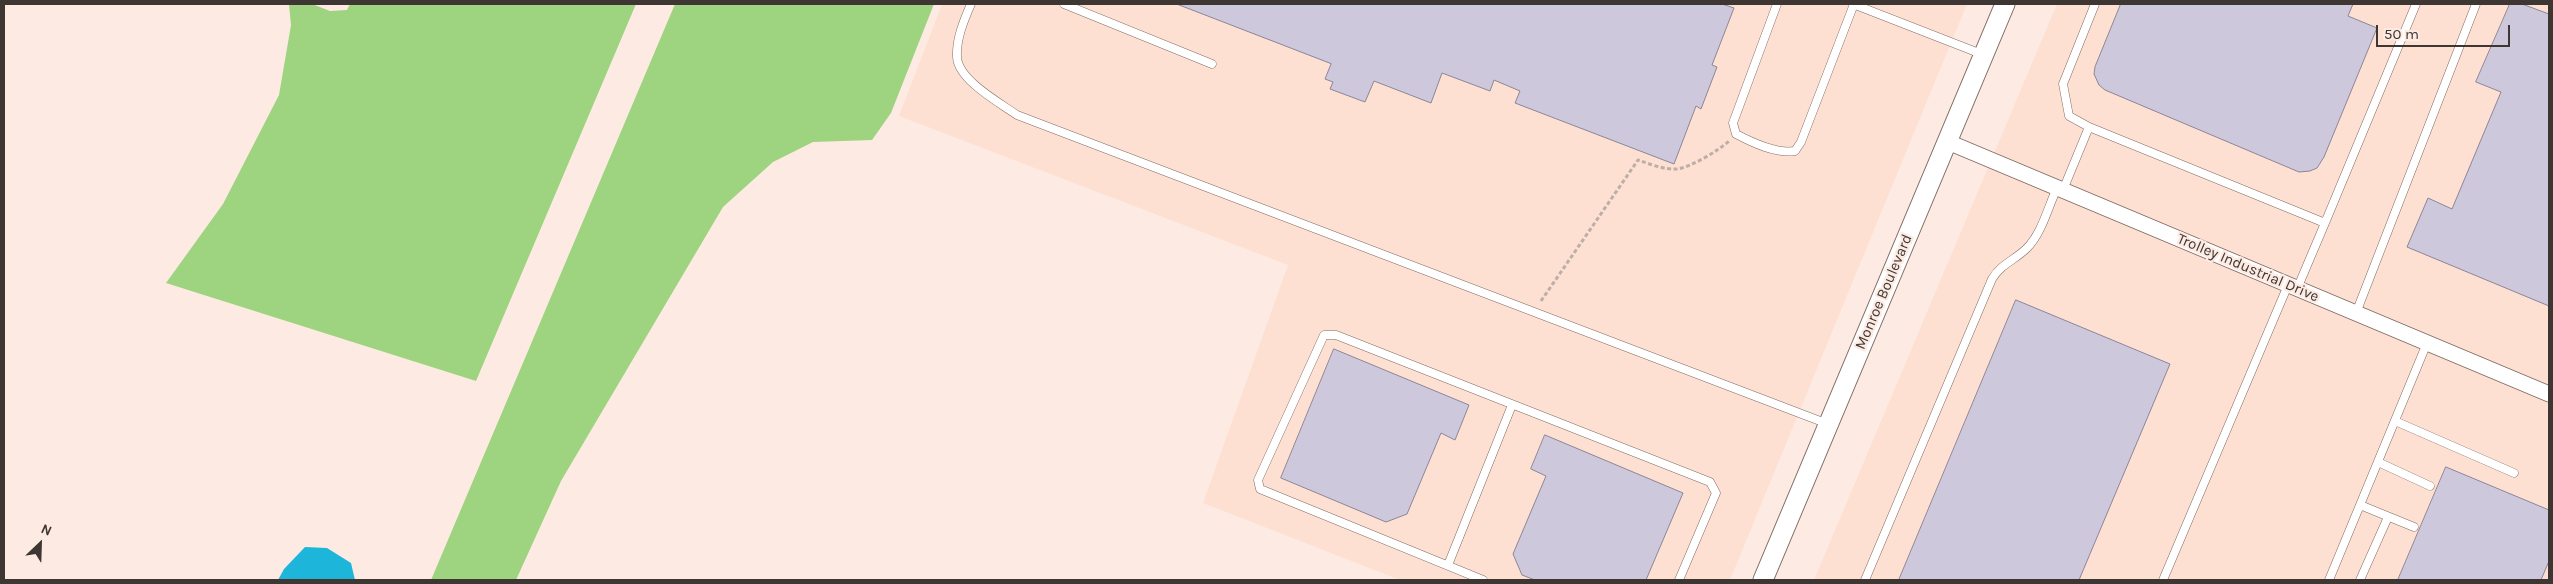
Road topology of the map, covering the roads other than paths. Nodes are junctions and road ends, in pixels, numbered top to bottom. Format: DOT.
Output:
graph roads {
  1 [pos="971,4"];
  2 [pos="1064,4"];
  3 [pos="1777,4"];
  4 [pos="1853,4"];
  5 [pos="2005,4"];
  6 [pos="2095,4"];
  7 [pos="2416,4"];
  8 [pos="2476,4"];
  9 [pos="1984,55"];
  10 [pos="1212,64"];
  11 [pos="2089,127"];
  12 [pos="1948,142"];
  13 [pos="2060,189"];
  14 [pos="2325,223"];
  15 [pos="2292,287"];
  16 [pos="2356,313"];
  17 [pos="2427,343"];
  18 [pos="2549,394"];
  19 [pos="1512,405"];
  20 [pos="2395,421"];
  21 [pos="1828,424"];
  22 [pos="2378,462"];
  23 [pos="2514,473"];
  24 [pos="2430,486"];
  25 [pos="2360,504"];
  26 [pos="2388,517"];
  27 [pos="2414,527"];
  28 [pos="1448,565"];
  29 [pos="1483,580"];
  30 [pos="1679,580"];
  31 [pos="1763,580"];
  32 [pos="1865,580"];
  33 [pos="2163,580"];
  34 [pos="2329,580"];
  35 [pos="2360,580"];
  1 -- 21 [label="lane"];
  2 -- 10 [label="lane"];
  3 -- 4 [label="lane"];
  4 -- 9 [label="lane"];
  5 -- 9 [label="street, Monroe Boulevard"];
  6 -- 11 [label="lane"];
  7 -- 14 [label="lane"];
  8 -- 16 [label="lane"];
  9 -- 12 [label="street, Monroe Boulevard"];
  11 -- 13 [label="lane"];
  11 -- 14 [label="lane"];
  12 -- 13 [label="street, Trolley Industrial Drive"];
  12 -- 21 [label="street, Monroe Boulevard"];
  13 -- 15 [label="street, Trolley Industrial Drive"];
  13 -- 32 [label="lane"];
  14 -- 15 [label="lane"];
  15 -- 16 [label="street, Trolley Industrial Drive"];
  15 -- 33 [label="lane"];
  16 -- 17 [label="street, Trolley Industrial Drive"];
  17 -- 18 [label="street, Trolley Industrial Drive"];
  17 -- 20 [label="lane"];
  19 -- 28 [label="lane"];
  19 -- 28 [label="lane"];
  19 -- 30 [label="lane"];
  20 -- 22 [label="lane"];
  20 -- 23 [label="lane"];
  21 -- 31 [label="street, Monroe Boulevard"];
  22 -- 24 [label="lane"];
  22 -- 25 [label="lane"];
  25 -- 26 [label="lane"];
  25 -- 34 [label="lane"];
  26 -- 27 [label="lane"];
  26 -- 35 [label="lane"];
  28 -- 29 [label="lane"];
}
